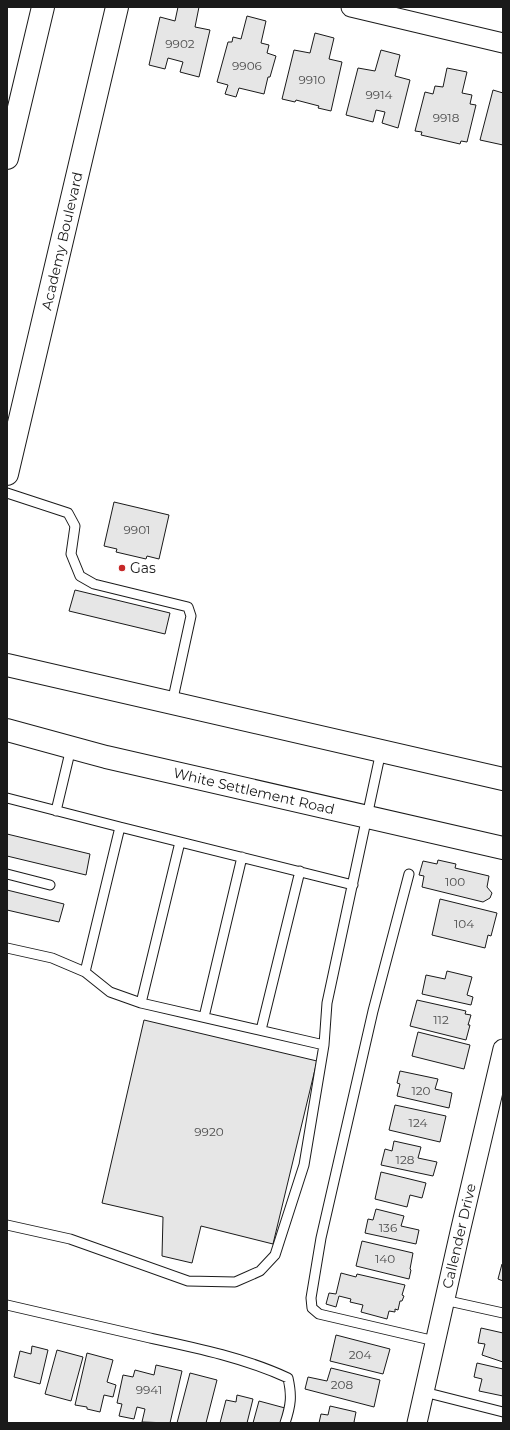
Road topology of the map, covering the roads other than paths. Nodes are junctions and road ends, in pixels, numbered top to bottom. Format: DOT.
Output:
graph roads {
  1 [pos="43,7"];
  2 [pos="117,7"];
  3 [pos="351,7"];
  4 [pos="503,43"];
  5 [pos="7,158"];
  6 [pos="7,474"];
  7 [pos="7,492"];
  8 [pos="7,665"];
  9 [pos="172,703"];
  10 [pos="7,730"];
  11 [pos="71,748"];
  12 [pos="381,751"];
  13 [pos="503,779"];
  14 [pos="7,798"];
  15 [pos="56,810"];
  16 [pos="367,817"];
  17 [pos="120,827"];
  18 [pos="180,842"];
  19 [pos="503,848"];
  20 [pos="242,857"];
  21 [pos="300,871"];
  22 [pos="7,874"];
  23 [pos="409,874"];
  24 [pos="50,885"];
  25 [pos="353,885"];
  26 [pos="7,948"];
  27 [pos="85,972"];
  28 [pos="141,1002"];
  29 [pos="204,1017"];
  30 [pos="261,1030"];
  31 [pos="324,1045"];
  32 [pos="503,1049"];
  33 [pos="7,1225"];
  34 [pos="444,1300"];
  35 [pos="7,1305"];
  36 [pos="503,1313"];
  37 [pos="435,1341"];
  38 [pos="424,1392"];
  39 [pos="503,1412"];
  40 [pos="285,1423"];
  41 [pos="417,1423"];
  1 -- 5 [label="main road"];
  2 -- 6 [label="main road, Academy Boulevard"];
  3 -- 4 [label="street"];
  7 -- 9 [label="lane"];
  8 -- 9 [label="main road"];
  9 -- 12 [label="main road"];
  10 -- 11 [label="main road, White Settlement Road"];
  11 -- 15 [label="lane"];
  11 -- 16 [label="main road, White Settlement Road"];
  12 -- 13 [label="main road"];
  12 -- 16 [label="lane"];
  14 -- 15 [label="lane"];
  15 -- 17 [label="lane"];
  16 -- 19 [label="main road, White Settlement Road"];
  16 -- 25 [label="lane"];
  17 -- 18 [label="lane"];
  17 -- 27 [label="lane"];
  18 -- 20 [label="lane"];
  18 -- 28 [label="lane"];
  20 -- 21 [label="lane"];
  20 -- 29 [label="lane"];
  21 -- 25 [label="lane"];
  21 -- 30 [label="lane"];
  22 -- 24 [label="lane"];
  23 -- 37 [label="lane"];
  25 -- 31 [label="lane"];
  26 -- 27 [label="lane"];
  27 -- 28 [label="lane"];
  28 -- 29 [label="lane"];
  29 -- 30 [label="lane"];
  30 -- 31 [label="lane"];
  31 -- 33 [label="lane"];
  32 -- 34 [label="street, Callender Drive"];
  34 -- 36 [label="lane"];
  34 -- 37 [label="street, Callender Drive"];
  35 -- 40 [label="lane"];
  37 -- 38 [label="street, Callender Drive"];
  38 -- 39 [label="lane"];
  38 -- 41 [label="street, Callender Drive"];
}
